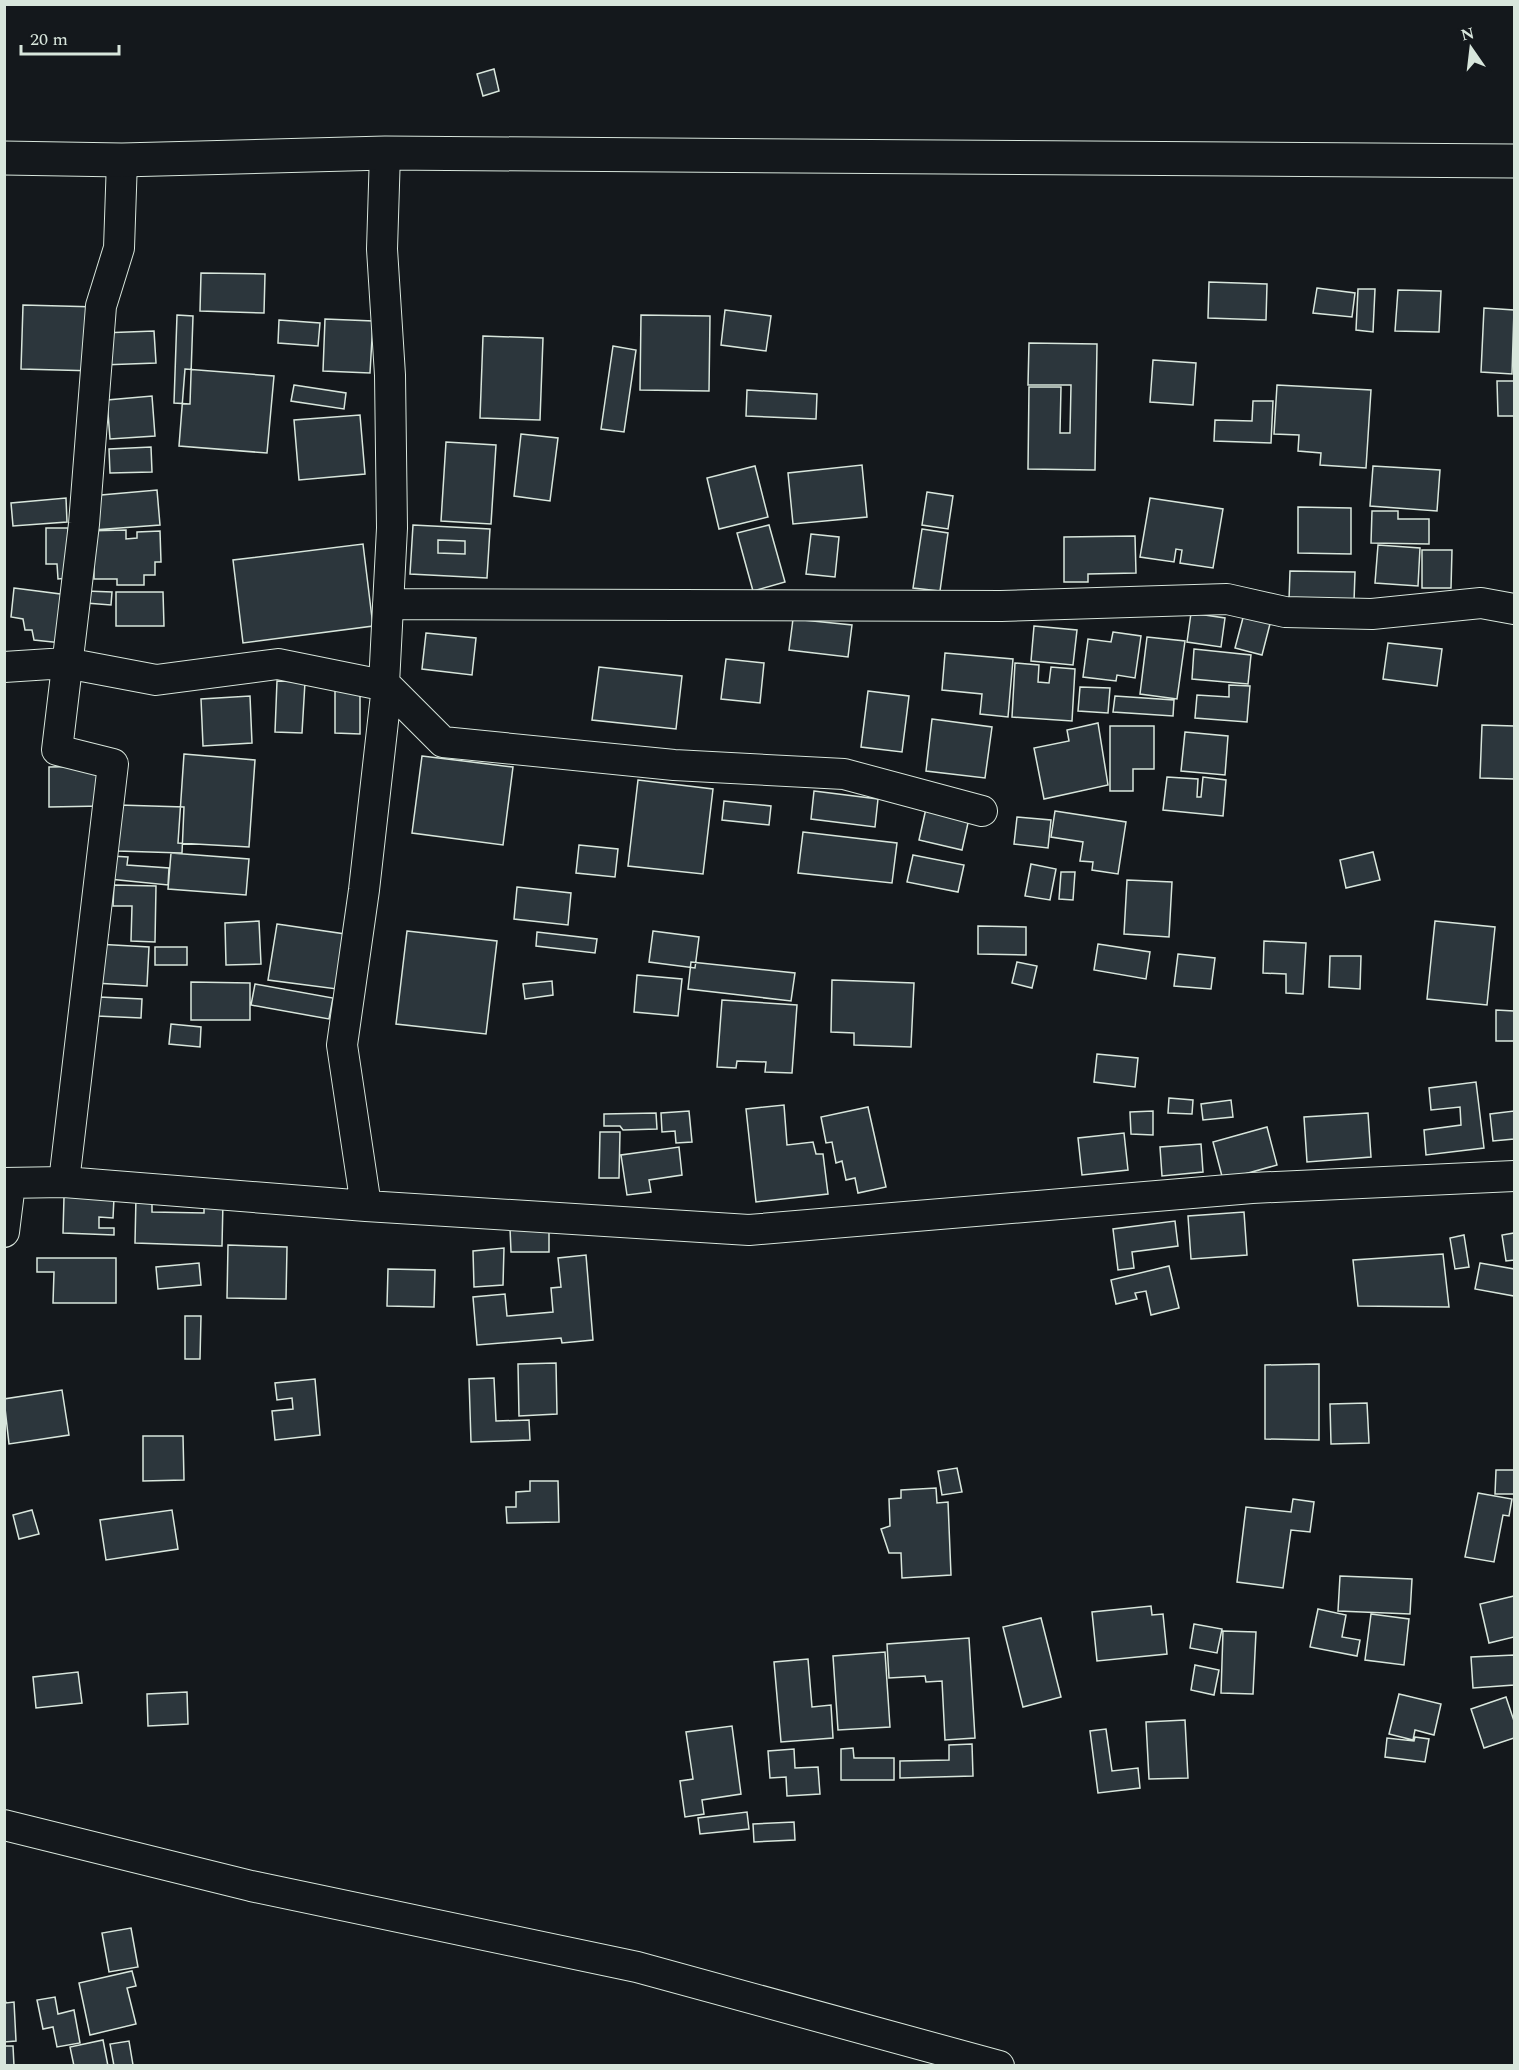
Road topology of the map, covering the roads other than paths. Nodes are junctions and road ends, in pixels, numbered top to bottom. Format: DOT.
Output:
graph roads {
  1 [pos="385,153"];
  2 [pos="4,158"];
  3 [pos="122,160"];
  4 [pos="1515,161"];
  5 [pos="388,604"];
  6 [pos="1515,609"];
  7 [pos="66,663"];
  8 [pos="4,667"];
  9 [pos="387,686"];
  10 [pos="982,811"];
  11 [pos="1515,1176"];
  12 [pos="64,1182"];
  13 [pos="7,1184"];
  14 [pos="366,1206"];
  15 [pos="4,1232"];
  16 [pos="4,1826"];
  17 [pos="999,2066"];
  1 -- 3 [label="highway"];
  1 -- 4 [label="highway"];
  1 -- 5 [label="street"];
  2 -- 3 [label="highway"];
  3 -- 7 [label="street"];
  5 -- 6 [label="street"];
  5 -- 9 [label="street"];
  7 -- 8 [label="street"];
  7 -- 9 [label="street"];
  7 -- 12 [label="street"];
  9 -- 10 [label="street"];
  9 -- 14 [label="street"];
  11 -- 14 [label="street"];
  12 -- 13 [label="street"];
  12 -- 14 [label="street"];
  13 -- 15 [label="street"];
  16 -- 17 [label="street"];
}
